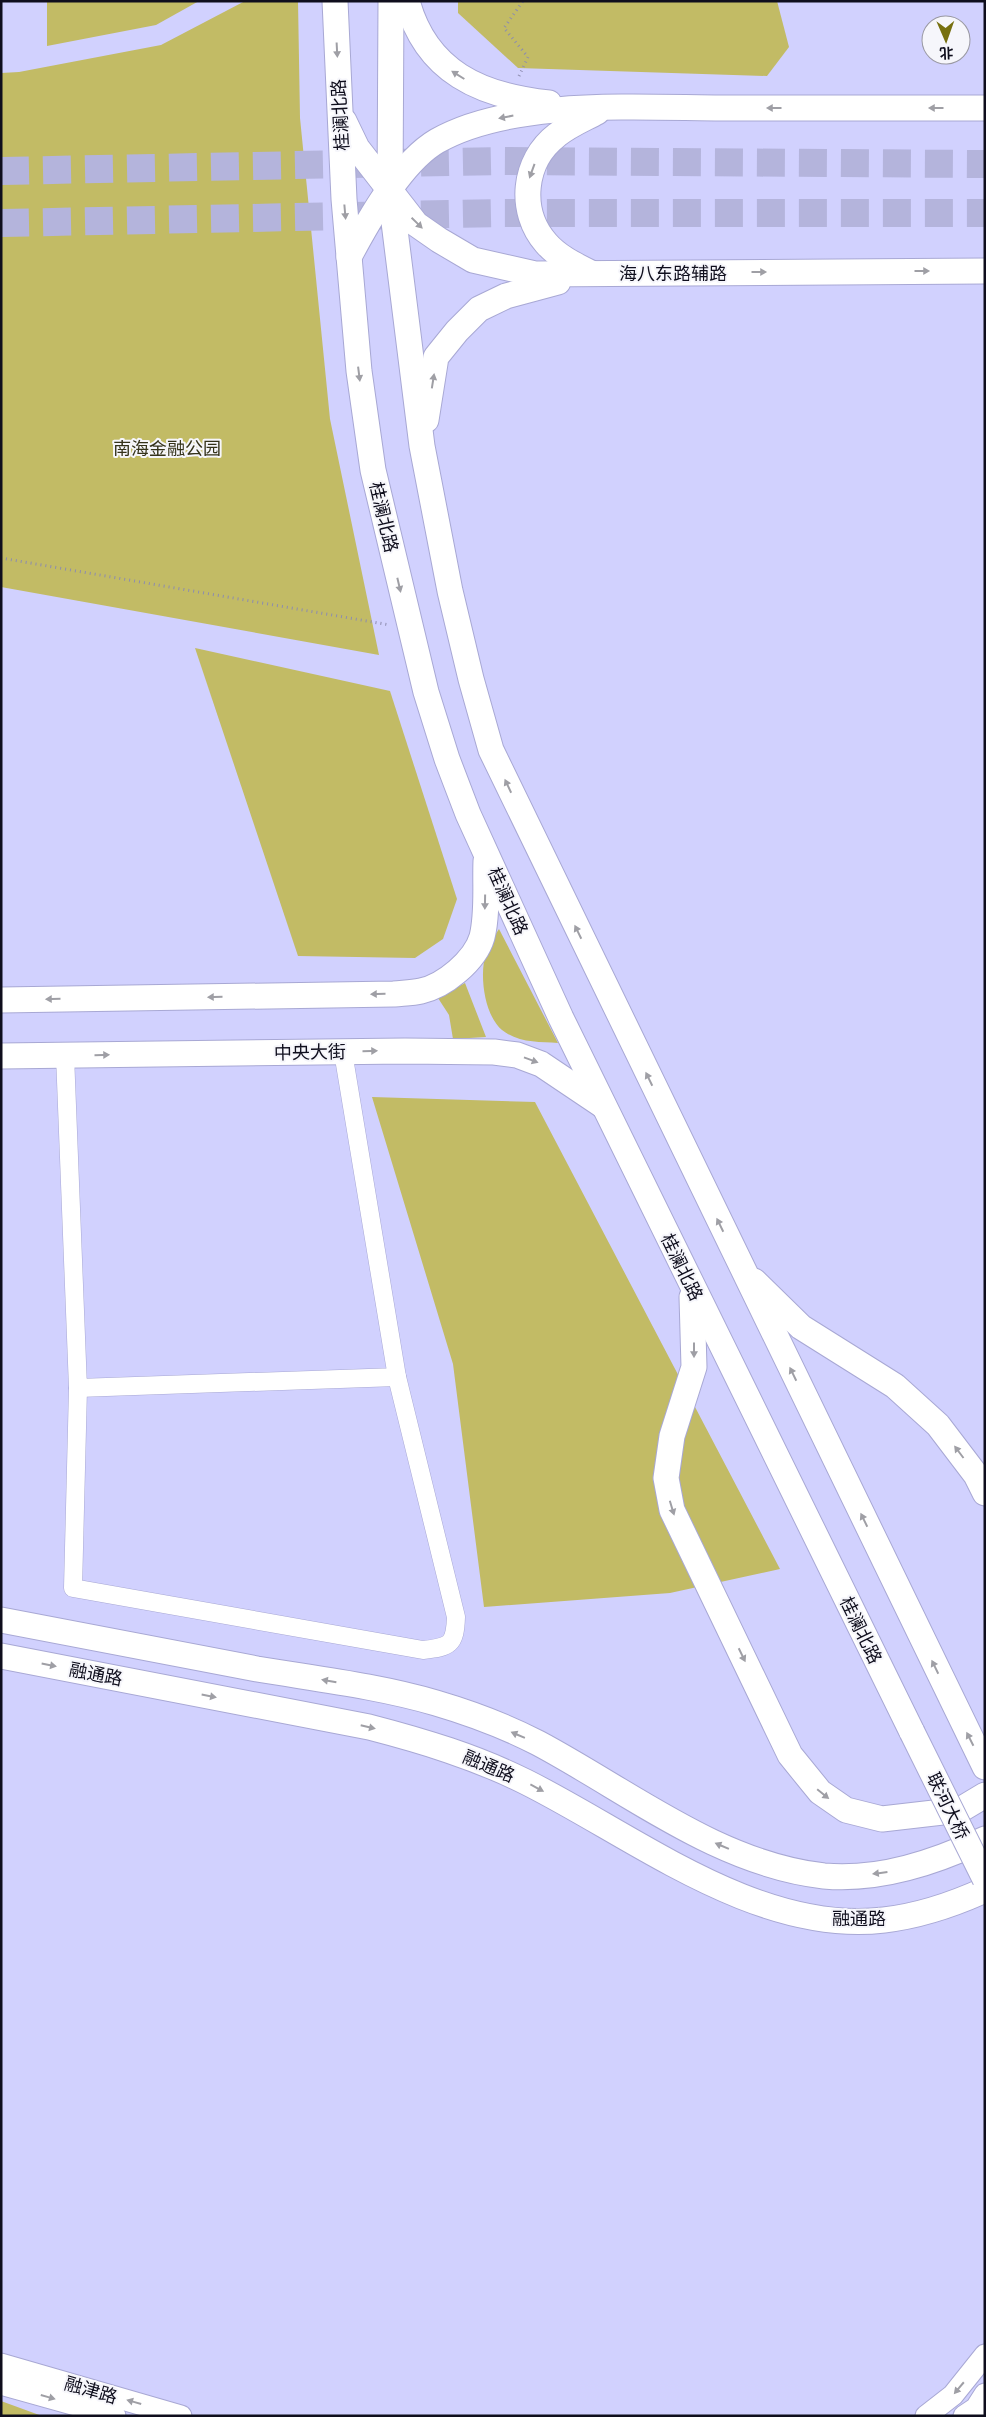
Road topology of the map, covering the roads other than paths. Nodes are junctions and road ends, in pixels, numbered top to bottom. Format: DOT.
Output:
graph roads {
  1 [pos="335,1"];
  2 [pos="391,1"];
  3 [pos="407,1"];
  4 [pos="606,108"];
  5 [pos="985,108"];
  6 [pos="340,112"];
  7 [pos="390,190"];
  8 [pos="349,258"];
  9 [pos="985,271"];
  10 [pos="592,274"];
  11 [pos="422,446"];
  12 [pos="486,853"];
  13 [pos="1,1000"];
  14 [pos="343,1052"];
  15 [pos="65,1055"];
  16 [pos="1,1056"];
  17 [pos="604,1106"];
  18 [pos="741,1269"];
  19 [pos="691,1284"];
  20 [pos="397,1377"];
  21 [pos="78,1388"];
  22 [pos="985,1493"];
  23 [pos="1,1620"];
  24 [pos="1,1656"];
  25 [pos="912,1732"];
  26 [pos="985,1766"];
  27 [pos="985,1795"];
  28 [pos="985,1839"];
  29 [pos="985,1879"];
  30 [pos="985,1890"];
  31 [pos="985,2355"];
  32 [pos="1,2364"];
  33 [pos="1,2384"];
  34 [pos="985,2394"];
  35 [pos="115,2416"];
  36 [pos="181,2416"];
  37 [pos="926,2416"];
  38 [pos="964,2416"];
  1 -- 6 [label="main road, 桂澜北路, one-way"];
  2 -- 7 [label="main road"];
  4 -- 3 [label="main road, one-way"];
  5 -- 4 [label="main road, one-way"];
  4 -- 7 [label="main road, one-way"];
  4 -- 10 [label="main road, one-way"];
  6 -- 7 [label="main road, 海八东路辅路"];
  6 -- 8 [label="main road, 桂澜北路, one-way"];
  7 -- 8 [label="main road"];
  7 -- 10 [label="main road, 海八东路辅路, one-way"];
  7 -- 11 [label="main road"];
  8 -- 12 [label="main road, 桂澜北路, one-way"];
  10 -- 9 [label="main road, 海八东路辅路, one-way"];
  11 -- 10 [label="main road, one-way"];
  18 -- 11 [label="main road, one-way"];
  12 -- 13 [label="main road, one-way"];
  12 -- 17 [label="main road, 桂澜北路"];
  15 -- 14 [label="main road, 中央大街, one-way"];
  14 -- 17 [label="main road, 中央大街, one-way"];
  14 -- 20 [label="street"];
  15 -- 16 [label="main road, 中央大街"];
  15 -- 21 [label="street"];
  17 -- 19 [label="main road, 桂澜北路"];
  22 -- 18 [label="main road, one-way"];
  26 -- 18 [label="main road, one-way"];
  19 -- 25 [label="main road, 桂澜北路"];
  19 -- 27 [label="main road, one-way"];
  20 -- 21 [label="street"];
  20 -- 21 [label="street"];
  28 -- 23 [label="main road, 融通路, one-way"];
  24 -- 30 [label="main road, 融通路, one-way"];
  25 -- 29 [label="main road, 联河大桥, bridge"];
  31 -- 37 [label="street, one-way"];
  36 -- 32 [label="street, 融津路, one-way"];
  33 -- 35 [label="street, 融津路, one-way"];
  34 -- 38 [label="street"];
}
